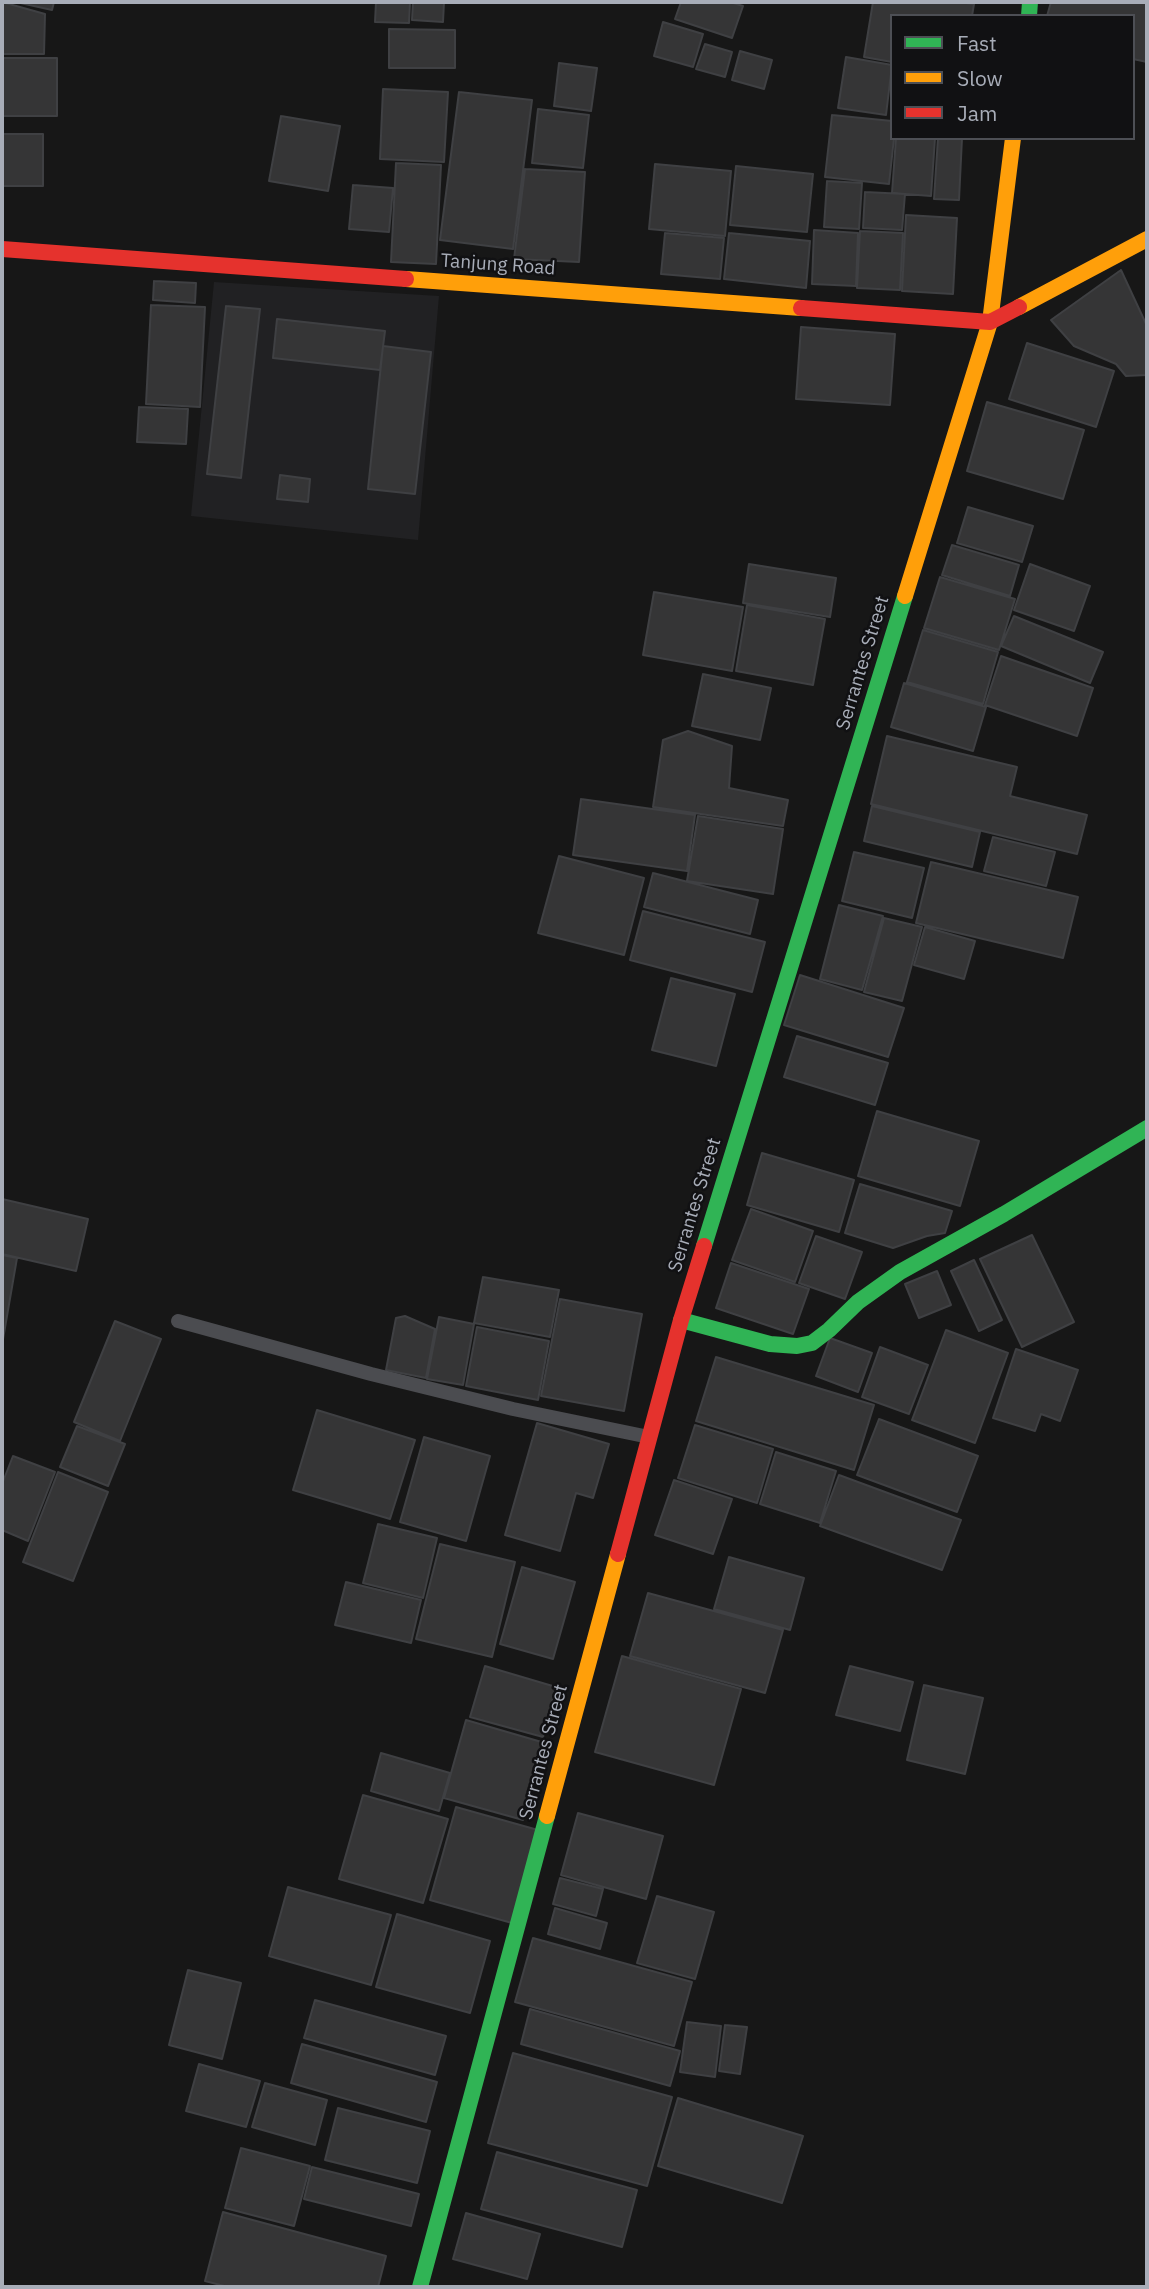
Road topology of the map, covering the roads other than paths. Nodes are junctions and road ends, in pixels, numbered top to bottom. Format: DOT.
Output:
graph roads {
  1 [pos="1013,140"];
  2 [pos="1147,239"];
  3 [pos="2,249"];
  4 [pos="990,322"];
  5 [pos="1147,1128"];
  6 [pos="178,1321"];
  7 [pos="681,1321"];
  8 [pos="650,1437"];
  9 [pos="420,2287"];
  1 -- 4 [label="main road, Serrantes Street"];
  2 -- 4 [label="main road"];
  3 -- 4 [label="main road, Tanjung Road"];
  4 -- 7 [label="main road, Serrantes Street"];
  5 -- 7 [label="main road"];
  6 -- 8 [label="lane"];
  7 -- 8 [label="main road, Serrantes Street"];
  8 -- 9 [label="main road, Serrantes Street"];
}
